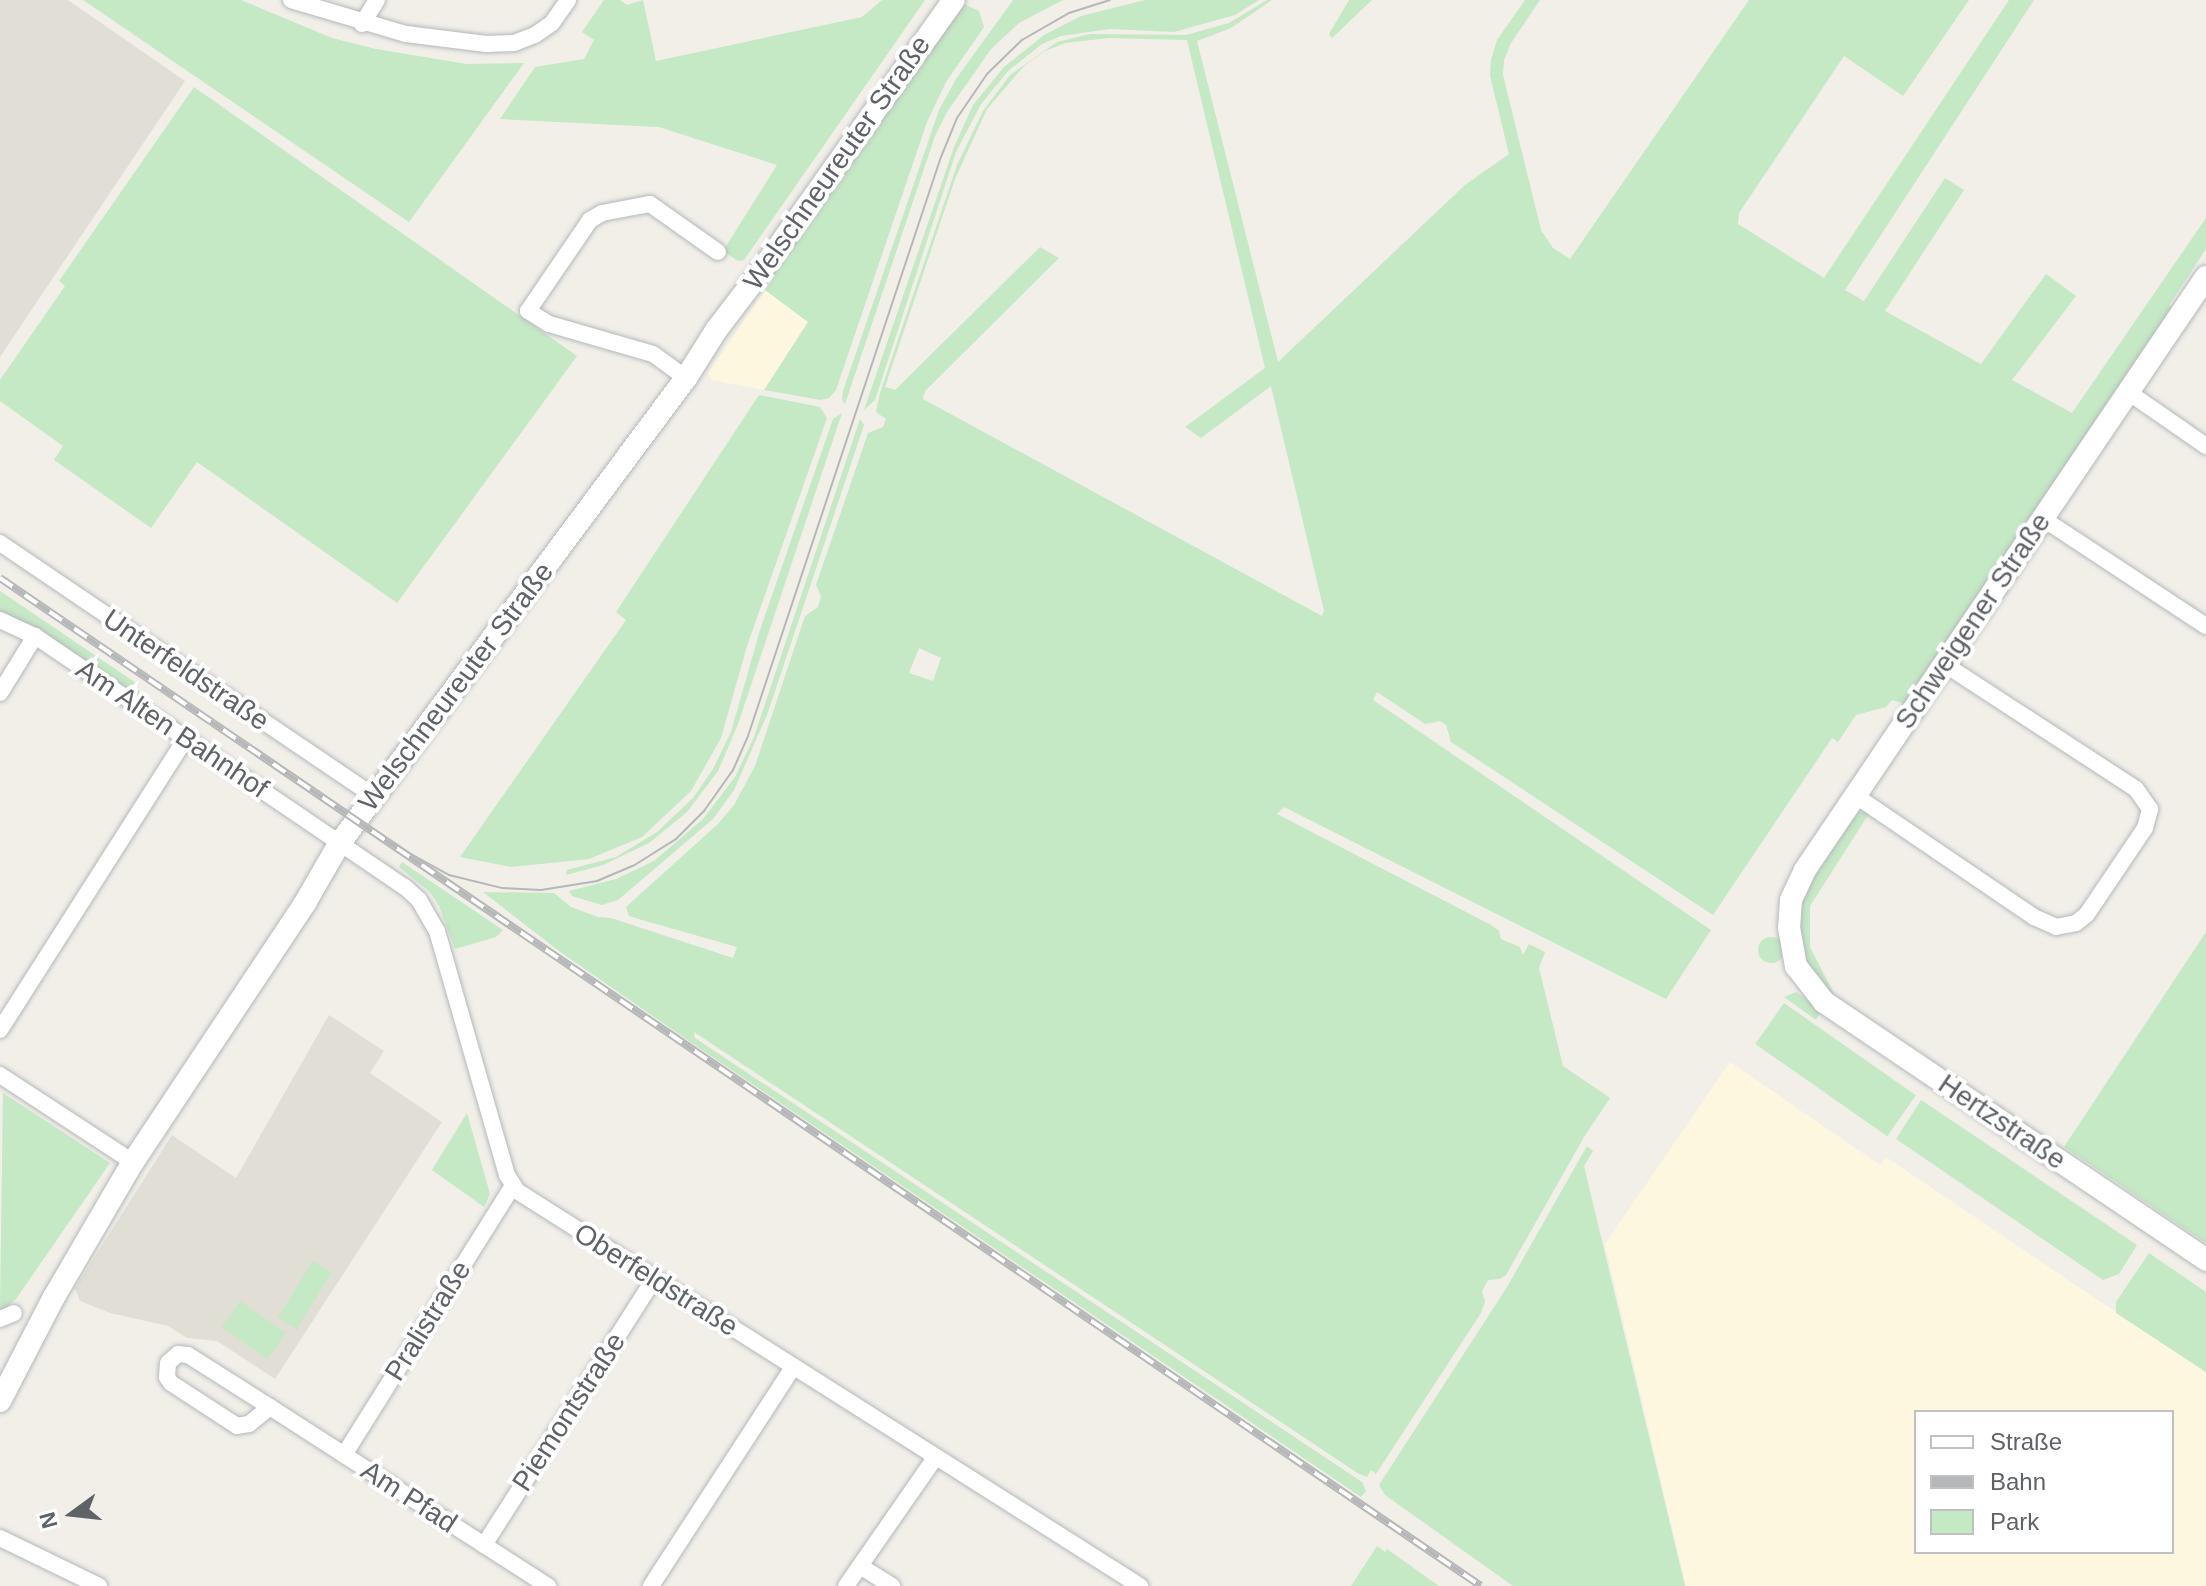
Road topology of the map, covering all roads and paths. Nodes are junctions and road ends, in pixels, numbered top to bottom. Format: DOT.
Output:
graph roads {
  1 [pos="291,0"];
  2 [pos="377,0"];
  3 [pos="568,0"];
  4 [pos="954,0"];
  5 [pos="362,24"];
  6 [pos="718,252"];
  7 [pos="2206,277"];
  8 [pos="686,378"];
  9 [pos="2128,392"];
  10 [pos="2206,446"];
  11 [pos="2042,518"];
  12 [pos="0,543"];
  13 [pos="0,620"];
  14 [pos="2206,626"];
  15 [pos="35,636"];
  16 [pos="1943,663"];
  17 [pos="0,693"];
  18 [pos="186,738"];
  19 [pos="373,796"];
  20 [pos="1856,796"];
  21 [pos="339,844"];
  22 [pos="1803,979"];
  23 [pos="0,1030"];
  24 [pos="0,1075"];
  25 [pos="133,1162"];
  26 [pos="512,1187"];
  27 [pos="2206,1260"];
  28 [pos="654,1279"];
  29 [pos="793,1367"];
  30 [pos="0,1401"];
  31 [pos="270,1407"];
  32 [pos="344,1455"];
  33 [pos="935,1458"];
  34 [pos="0,1538"];
  35 [pos="484,1545"];
  36 [pos="860,1566"];
  37 [pos="99,1586"];
  38 [pos="548,1586"];
  39 [pos="651,1586"];
  40 [pos="846,1586"];
  41 [pos="892,1586"];
  42 [pos="1140,1586"];
  1 -- 5 [label="street"];
  2 -- 5 [label="street"];
  3 -- 5 [label="street"];
  4 -- 8 [label="main road, Welschneureuter Straße"];
  6 -- 8 [label="street"];
  7 -- 9 [label="main road, Schweigener Straße"];
  8 -- 19 [label="main road, Welschneureuter Straße"];
  9 -- 10 [label="street"];
  9 -- 11 [label="main road, Schweigener Straße"];
  11 -- 14 [label="street"];
  11 -- 16 [label="main road, Schweigener Straße"];
  12 -- 19 [label="street, Unterfeldstraße"];
  13 -- 15 [label="street, Am Alten Bahnhof"];
  15 -- 17 [label="street"];
  15 -- 18 [label="street, Am Alten Bahnhof"];
  16 -- 20 [label="main road, Schweigener Straße"];
  16 -- 20 [label="street"];
  18 -- 21 [label="street, Am Alten Bahnhof"];
  18 -- 23 [label="street"];
  19 -- 21 [label="main road, Welschneureuter Straße"];
  20 -- 22 [label="main road, Schweigener Straße"];
  21 -- 25 [label="main road, Welschneureuter Straße"];
  21 -- 26 [label="street"];
  22 -- 27 [label="main road, Hertzstraße"];
  24 -- 25 [label="street"];
  25 -- 30 [label="main road, Welschneureuter Straße"];
  26 -- 28 [label="street, Oberfeldstraße"];
  26 -- 32 [label="street, Pralistraße"];
  28 -- 29 [label="street, Oberfeldstraße"];
  28 -- 35 [label="street, Piemontstraße"];
  29 -- 33 [label="street, Oberfeldstraße"];
  29 -- 39 [label="street"];
  31 -- 31 [label="street, Am Pfad"];
  31 -- 32 [label="street, Am Pfad"];
  32 -- 35 [label="street, Am Pfad"];
  33 -- 36 [label="street"];
  33 -- 42 [label="street, Oberfeldstraße"];
  34 -- 37 [label="street"];
  35 -- 38 [label="street, Am Pfad"];
  36 -- 40 [label="street"];
  36 -- 41 [label="street"];
}
